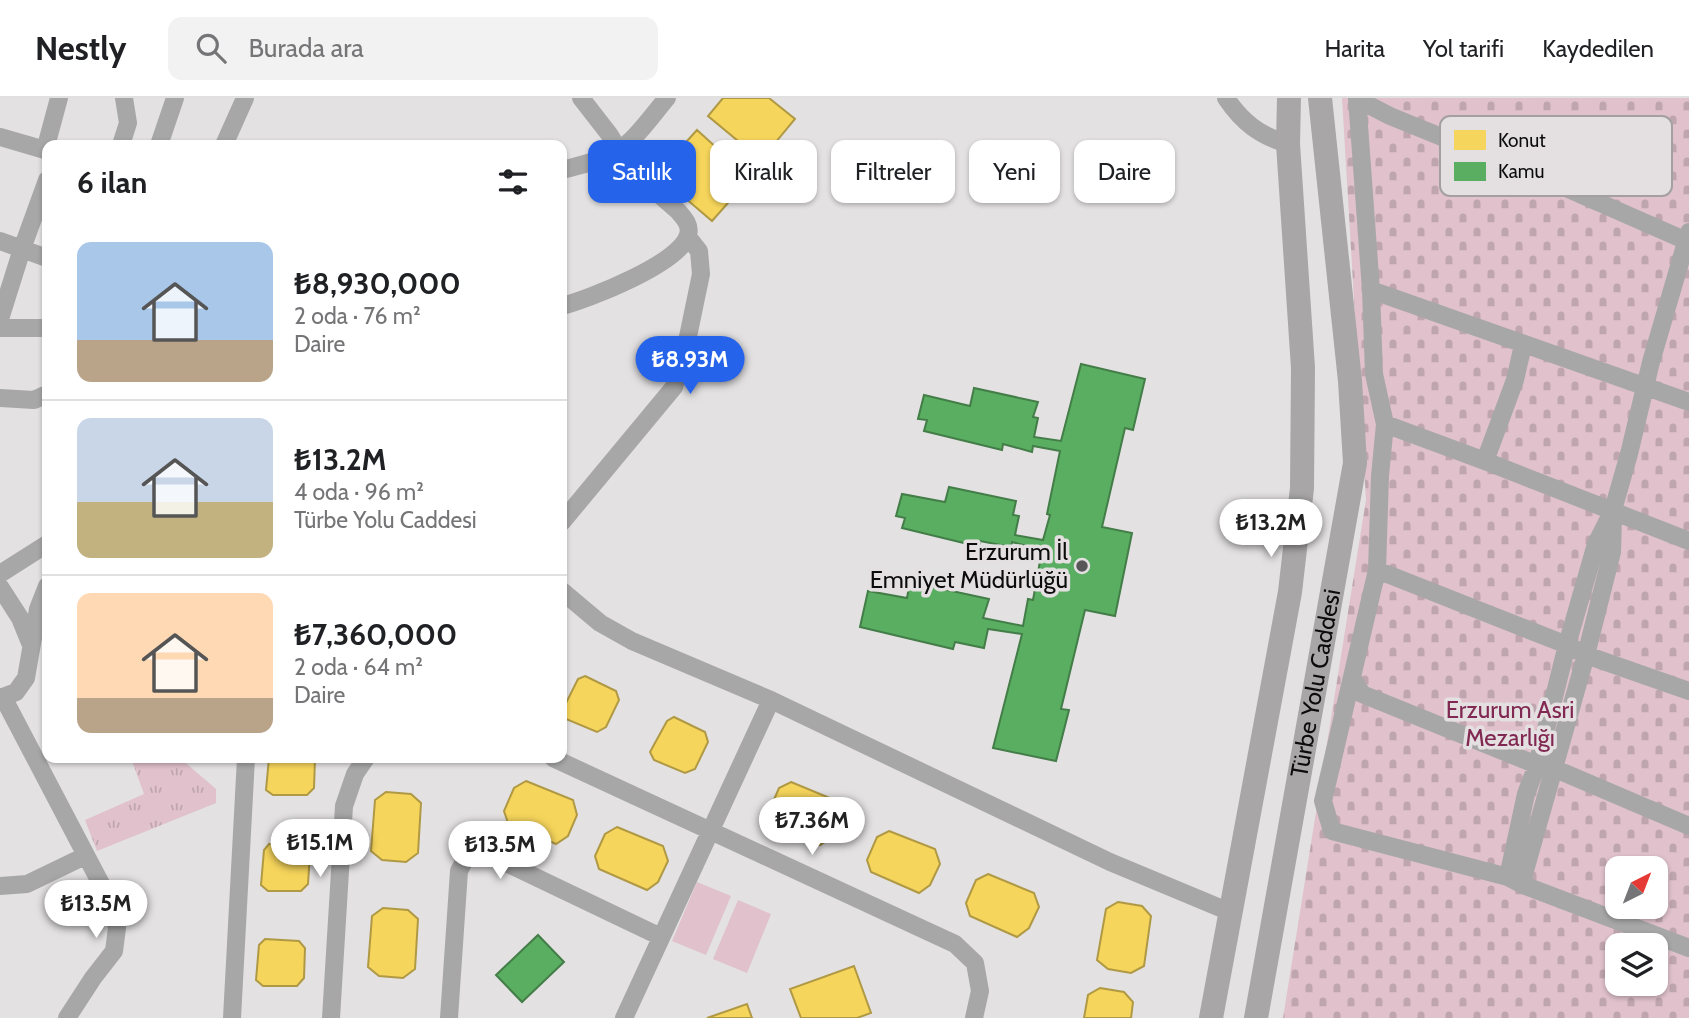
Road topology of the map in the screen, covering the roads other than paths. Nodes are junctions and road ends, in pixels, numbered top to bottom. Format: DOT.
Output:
graph roads {
  1 [pos="59,98"];
  2 [pos="124,98"];
  3 [pos="175,98"];
  4 [pos="245,98"];
  5 [pos="581,98"];
  6 [pos="667,98"];
  7 [pos="1226,98"];
  8 [pos="1289,98"];
  9 [pos="1320,98"];
  10 [pos="1357,98"];
  11 [pos="1440,136"];
  12 [pos="0,137"];
  13 [pos="48,140"];
  14 [pos="123,140"];
  15 [pos="161,140"];
  16 [pos="226,140"];
  17 [pos="612,140"];
  18 [pos="631,140"];
  19 [pos="1287,145"];
  20 [pos="42,149"];
  21 [pos="588,163"];
  22 [pos="567,169"];
  23 [pos="42,194"];
  24 [pos="1586,196"];
  25 [pos="667,203"];
  26 [pos="688,237"];
  27 [pos="1689,238"];
  28 [pos="0,241"];
  29 [pos="22,249"];
  30 [pos="42,256"];
  31 [pos="1371,290"];
  32 [pos="567,304"];
  33 [pos="0,319"];
  34 [pos="0,328"];
  35 [pos="42,328"];
  36 [pos="1523,345"];
  37 [pos="1646,387"];
  38 [pos="42,396"];
  39 [pos="0,398"];
  40 [pos="1689,402"];
  41 [pos="1385,424"];
  42 [pos="1485,461"];
  43 [pos="1613,510"];
  44 [pos="567,516"];
  45 [pos="1689,541"];
  46 [pos="42,547"];
  47 [pos="1377,570"];
  48 [pos="0,574"];
  49 [pos="0,587"];
  50 [pos="567,594"];
  51 [pos="42,599"];
  52 [pos="1567,645"];
  53 [pos="32,646"];
  54 [pos="1586,656"];
  55 [pos="1353,679"];
  56 [pos="1689,691"];
  57 [pos="1,697"];
  58 [pos="771,700"];
  59 [pos="246,763"];
  60 [pos="363,763"];
  61 [pos="565,763"];
  62 [pos="1545,766"];
  63 [pos="1689,826"];
  64 [pos="710,831"];
  65 [pos="85,856"];
  66 [pos="1516,881"];
  67 [pos="0,886"];
  68 [pos="1230,912"];
  69 [pos="661,937"];
  70 [pos="1689,948"];
  71 [pos="67,1018"];
  72 [pos="232,1018"];
  73 [pos="331,1018"];
  74 [pos="450,1018"];
  75 [pos="624,1018"];
  76 [pos="974,1018"];
  77 [pos="1211,1018"];
  78 [pos="1256,1018"];
  1 -- 13 [label="street"];
  2 -- 14 [label="street"];
  3 -- 15 [label="street"];
  4 -- 16 [label="street"];
  5 -- 17 [label="street"];
  6 -- 18 [label="street"];
  7 -- 19 [label="street"];
  8 -- 19 [label="street, Türbe Yolu Caddesi"];
  9 -- 78 [label="street, Türbe Yolu Caddesi"];
  10 -- 11 [label="street"];
  10 -- 31 [label="street"];
  12 -- 20 [label="street"];
  19 -- 68 [label="street, Türbe Yolu Caddesi"];
  21 -- 22 [label="street"];
  23 -- 29 [label="street"];
  24 -- 27 [label="street"];
  25 -- 26 [label="street"];
  26 -- 32 [label="street"];
  26 -- 44 [label="street"];
  27 -- 37 [label="street"];
  28 -- 29 [label="street"];
  29 -- 30 [label="street"];
  29 -- 33 [label="street"];
  31 -- 36 [label="street"];
  31 -- 41 [label="street"];
  34 -- 35 [label="street"];
  36 -- 37 [label="street"];
  36 -- 42 [label="street"];
  37 -- 40 [label="street"];
  37 -- 43 [label="street"];
  38 -- 39 [label="street"];
  41 -- 42 [label="street"];
  41 -- 47 [label="street"];
  42 -- 43 [label="street"];
  43 -- 45 [label="street"];
  43 -- 52 [label="street"];
  43 -- 54 [label="street"];
  46 -- 48 [label="street"];
  47 -- 52 [label="street"];
  47 -- 55 [label="street"];
  49 -- 53 [label="street"];
  50 -- 58 [label="street"];
  51 -- 53 [label="street"];
  52 -- 54 [label="street"];
  52 -- 62 [label="street"];
  53 -- 57 [label="street"];
  54 -- 56 [label="street"];
  54 -- 62 [label="street"];
  55 -- 62 [label="street"];
  55 -- 66 [label="street"];
  57 -- 65 [label="street"];
  58 -- 64 [label="street"];
  58 -- 68 [label="street"];
  59 -- 72 [label="street"];
  60 -- 73 [label="street"];
  61 -- 64 [label="street"];
  62 -- 63 [label="street"];
  62 -- 66 [label="street"];
  64 -- 69 [label="street"];
  64 -- 76 [label="street"];
  65 -- 67 [label="street"];
  65 -- 71 [label="street"];
  66 -- 70 [label="street"];
  68 -- 77 [label="street, Türbe Yolu Caddesi"];
  69 -- 74 [label="street"];
  69 -- 75 [label="street"];
}
